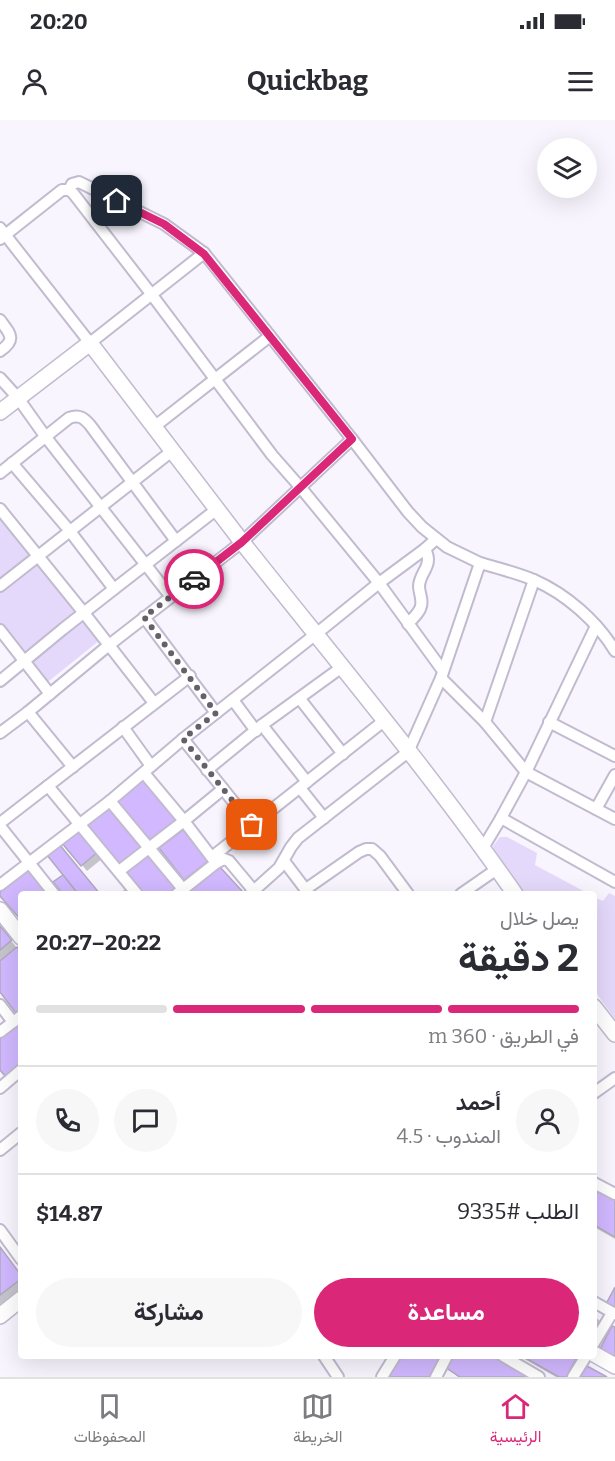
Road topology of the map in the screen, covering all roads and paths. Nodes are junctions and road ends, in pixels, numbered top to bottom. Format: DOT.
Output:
graph roads {
  1 [pos="69,190"];
  2 [pos="2,234"];
  3 [pos="204,254"];
  4 [pos="152,295"];
  5 [pos="0,320"];
  6 [pos="270,336"];
  7 [pos="90,343"];
  8 [pos="0,351"];
  9 [pos="0,378"];
  10 [pos="215,380"];
  11 [pos="18,398"];
  12 [pos="0,412"];
  13 [pos="154,427"];
  14 [pos="45,436"];
  15 [pos="352,439"];
  16 [pos="172,450"];
  17 [pos="12,463"];
  18 [pos="0,473"];
  19 [pos="132,482"];
  20 [pos="301,488"];
  21 [pos="100,506"];
  22 [pos="0,509"];
  23 [pos="217,509"];
  24 [pos="69,530"];
  25 [pos="436,539"];
  26 [pos="176,541"];
  27 [pos="242,542"];
  28 [pos="425,549"];
  29 [pos="38,556"];
  30 [pos="480,563"];
  31 [pos="147,565"];
  32 [pos="534,580"];
  33 [pos="379,583"];
  34 [pos="0,586"];
  35 [pos="114,589"];
  36 [pos="171,597"];
  37 [pos="84,613"];
  38 [pos="144,617"];
  39 [pos="408,624"];
  40 [pos="596,626"];
  41 [pos="0,630"];
  42 [pos="316,634"];
  43 [pos="109,645"];
  44 [pos="615,651"];
  45 [pos="25,660"];
  46 [pos="342,667"];
  47 [pos="442,675"];
  48 [pos="190,676"];
  49 [pos="0,681"];
  50 [pos="50,694"];
  51 [pos="300,699"];
  52 [pos="233,700"];
  53 [pos="154,703"];
  54 [pos="28,712"];
  55 [pos="216,713"];
  56 [pos="386,720"];
  57 [pos="485,722"];
  58 [pos="549,722"];
  59 [pos="123,728"];
  60 [pos="259,728"];
  61 [pos="0,733"];
  62 [pos="183,739"];
  63 [pos="408,752"];
  64 [pos="343,753"];
  65 [pos="615,756"];
  66 [pos="73,767"];
  67 [pos="148,770"];
  68 [pos="207,770"];
  69 [pos="525,772"];
  70 [pos="615,775"];
  71 [pos="304,785"];
  72 [pos="48,786"];
  73 [pos="223,789"];
  74 [pos="110,801"];
  75 [pos="596,809"];
  76 [pos="324,818"];
  77 [pos="501,818"];
  78 [pos="615,819"];
  79 [pos="184,821"];
  80 [pos="80,824"];
  81 [pos="0,825"];
  82 [pos="252,825"];
  83 [pos="149,848"];
  84 [pos="483,848"];
  85 [pos="214,860"];
  86 [pos="284,861"];
  87 [pos="30,863"];
  88 [pos="497,869"];
  89 [pos="118,871"];
  90 [pos="615,882"];
  91 [pos="0,885"];
  92 [pos="52,891"];
  93 [pos="134,891"];
  94 [pos="179,891"];
  95 [pos="181,891"];
  96 [pos="251,891"];
  97 [pos="253,891"];
  98 [pos="306,891"];
  99 [pos="308,891"];
  100 [pos="406,891"];
  101 [pos="465,891"];
  102 [pos="512,891"];
  103 [pos="0,910"];
  104 [pos="18,933"];
  105 [pos="0,1005"];
  106 [pos="597,1011"];
  107 [pos="17,1019"];
  108 [pos="0,1032"];
  109 [pos="615,1034"];
  110 [pos="18,1072"];
  111 [pos="615,1078"];
  112 [pos="1,1085"];
  113 [pos="597,1091"];
  114 [pos="18,1135"];
  115 [pos="0,1150"];
  116 [pos="597,1187"];
  117 [pos="615,1194"];
  118 [pos="0,1230"];
  119 [pos="18,1255"];
  120 [pos="18,1301"];
  121 [pos="597,1304"];
  122 [pos="614,1313"];
  123 [pos="0,1316"];
  124 [pos="597,1338"];
  125 [pos="597,1356"];
  126 [pos="326,1359"];
  127 [pos="393,1359"];
  128 [pos="445,1359"];
  129 [pos="508,1359"];
  130 [pos="584,1359"];
  131 [pos="615,1366"];
  132 [pos="437,1374"];
  133 [pos="338,1377"];
  134 [pos="382,1377"];
  135 [pos="450,1377"];
  136 [pos="539,1377"];
  137 [pos="573,1377"];
  1 -- 2 [label="street"];
  1 -- 3 [label="street"];
  1 -- 4 [label="street"];
  2 -- 7 [label="street"];
  3 -- 4 [label="street"];
  3 -- 6 [label="street"];
  4 -- 7 [label="street"];
  4 -- 10 [label="street"];
  5 -- 8 [label="street"];
  6 -- 10 [label="street"];
  6 -- 15 [label="street"];
  7 -- 11 [label="street"];
  7 -- 13 [label="street"];
  9 -- 11 [label="street"];
  10 -- 13 [label="street"];
  10 -- 20 [label="street"];
  11 -- 12 [label="street"];
  11 -- 14 [label="street"];
  13 -- 16 [label="street"];
  14 -- 17 [label="street"];
  14 -- 19 [label="street"];
  14 -- 21 [label="street"];
  15 -- 20 [label="street"];
  15 -- 25 [label="street"];
  16 -- 19 [label="street"];
  16 -- 23 [label="street"];
  17 -- 18 [label="street"];
  17 -- 24 [label="street"];
  19 -- 21 [label="street"];
  19 -- 26 [label="street"];
  20 -- 27 [label="street"];
  20 -- 33 [label="street"];
  21 -- 24 [label="street"];
  21 -- 31 [label="street"];
  22 -- 29 [label="street"];
  23 -- 26 [label="street"];
  23 -- 27 [label="street"];
  24 -- 29 [label="street"];
  24 -- 35 [label="street"];
  25 -- 28 [label="street"];
  25 -- 30 [label="street"];
  26 -- 31 [label="street"];
  27 -- 36 [label="street"];
  27 -- 42 [label="street"];
  28 -- 33 [label="street"];
  28 -- 39 [label="street"];
  29 -- 34 [label="street"];
  29 -- 37 [label="street"];
  30 -- 32 [label="street"];
  30 -- 47 [label="street"];
  31 -- 35 [label="street"];
  31 -- 36 [label="street"];
  32 -- 40 [label="street"];
  32 -- 57 [label="street"];
  33 -- 39 [label="street"];
  33 -- 42 [label="street"];
  35 -- 37 [label="street"];
  36 -- 38 [label="street"];
  37 -- 43 [label="street"];
  37 -- 45 [label="street"];
  38 -- 43 [label="street"];
  38 -- 48 [label="street"];
  39 -- 47 [label="street"];
  40 -- 44 [label="street"];
  40 -- 58 [label="street"];
  41 -- 45 [label="street"];
  42 -- 46 [label="street"];
  42 -- 52 [label="street"];
  43 -- 50 [label="street"];
  43 -- 53 [label="street"];
  45 -- 49 [label="street"];
  45 -- 50 [label="street"];
  46 -- 51 [label="street"];
  46 -- 56 [label="street"];
  47 -- 57 [label="street"];
  47 -- 63 [label="street"];
  48 -- 53 [label="street"];
  48 -- 55 [label="street"];
  50 -- 54 [label="street"];
  51 -- 60 [label="street"];
  51 -- 64 [label="street"];
  52 -- 55 [label="street"];
  52 -- 60 [label="street"];
  53 -- 59 [label="street"];
  54 -- 61 [label="street"];
  54 -- 66 [label="street"];
  55 -- 62 [label="street"];
  56 -- 63 [label="street"];
  56 -- 64 [label="street"];
  57 -- 69 [label="street"];
  58 -- 65 [label="street"];
  58 -- 69 [label="street"];
  59 -- 66 [label="street"];
  59 -- 67 [label="street"];
  60 -- 68 [label="street"];
  60 -- 71 [label="street"];
  62 -- 67 [label="street"];
  62 -- 68 [label="street"];
  63 -- 76 [label="street"];
  63 -- 84 [label="street"];
  64 -- 71 [label="street"];
  66 -- 72 [label="street"];
  67 -- 74 [label="street"];
  67 -- 79 [label="street"];
  68 -- 73 [label="street"];
  69 -- 75 [label="street"];
  69 -- 77 [label="street"];
  70 -- 75 [label="street"];
  71 -- 76 [label="street"];
  71 -- 82 [label="street"];
  72 -- 80 [label="street"];
  72 -- 81 [label="street"];
  73 -- 79 [label="street"];
  73 -- 82 [label="street"];
  74 -- 80 [label="street"];
  74 -- 83 [label="street"];
  75 -- 78 [label="street"];
  76 -- 86 [label="street"];
  77 -- 84 [label="street"];
  77 -- 90 [label="street"];
  79 -- 83 [label="street"];
  79 -- 85 [label="street"];
  80 -- 87 [label="street"];
  80 -- 89 [label="street"];
  81 -- 87 [label="street"];
  82 -- 85 [label="street"];
  83 -- 89 [label="street"];
  83 -- 94 [label="street"];
  84 -- 88 [label="street"];
  85 -- 95 [label="street"];
  85 -- 96 [label="street"];
  86 -- 97 [label="street"];
  86 -- 98 [label="street"];
  87 -- 91 [label="street"];
  87 -- 92 [label="street"];
  88 -- 101 [label="street"];
  88 -- 102 [label="street"];
  89 -- 93 [label="street"];
  99 -- 100 [label="street"];
  103 -- 104 [label="street"];
  105 -- 107 [label="street"];
  106 -- 109 [label="street"];
  107 -- 108 [label="street"];
  110 -- 112 [label="street"];
  111 -- 113 [label="street"];
  114 -- 115 [label="street"];
  116 -- 117 [label="street"];
  118 -- 119 [label="street"];
  120 -- 123 [label="street"];
  121 -- 122 [label="street"];
  122 -- 124 [label="street"];
  125 -- 131 [label="street"];
  126 -- 133 [label="street"];
  127 -- 134 [label="street"];
  128 -- 132 [label="street"];
  129 -- 136 [label="street"];
  130 -- 137 [label="street"];
  132 -- 135 [label="street"];
}
